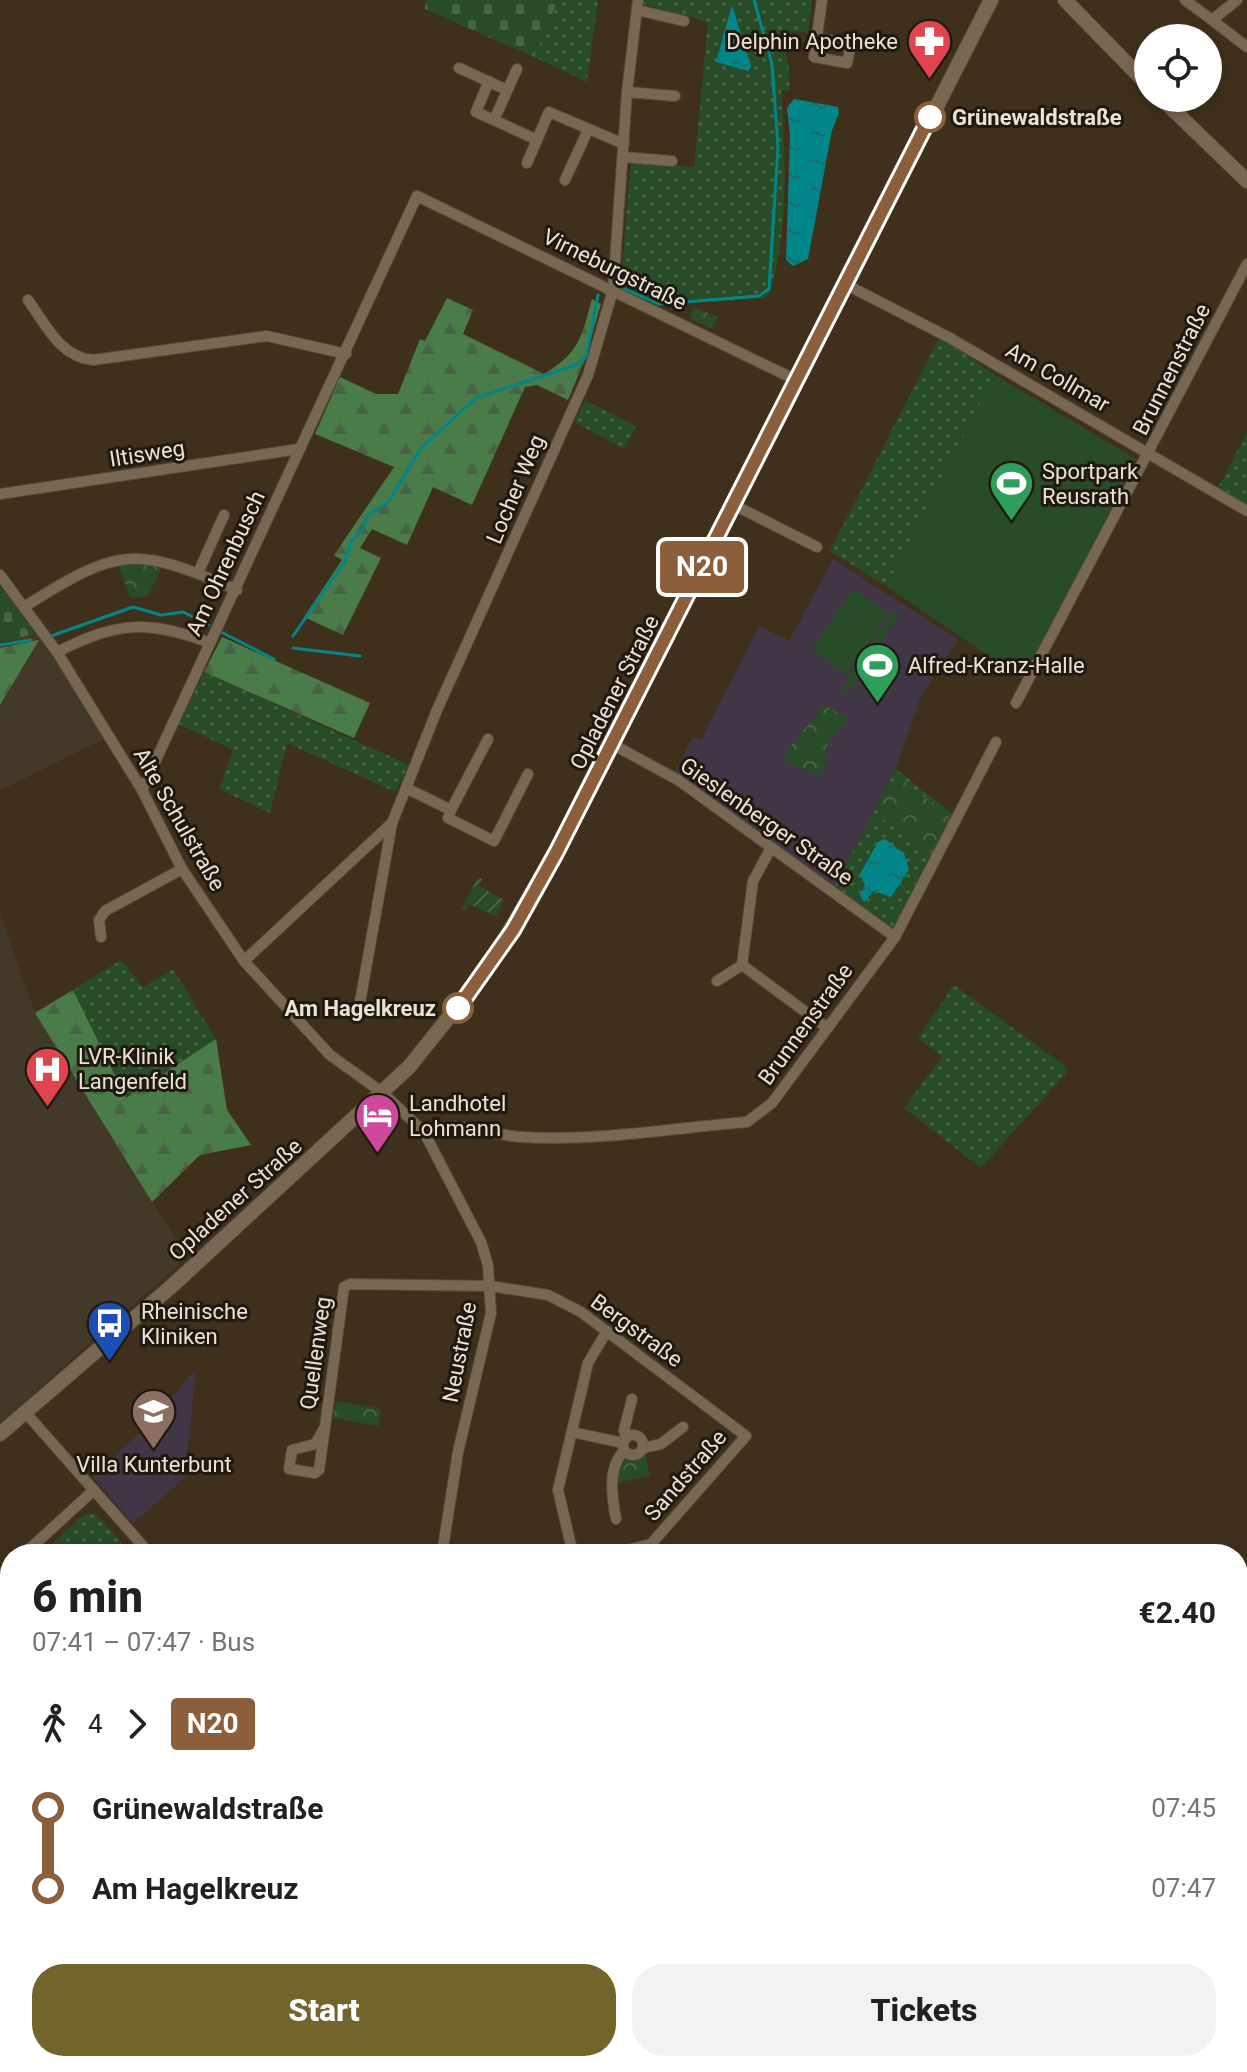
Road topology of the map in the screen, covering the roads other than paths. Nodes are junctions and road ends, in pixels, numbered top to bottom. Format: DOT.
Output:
graph roads {
  1 [pos="822,0"];
  2 [pos="991,0"];
  3 [pos="1065,0"];
  4 [pos="1185,0"];
  5 [pos="1237,0"];
  6 [pos="638,5"];
  7 [pos="1212,20"];
  8 [pos="684,21"];
  9 [pos="818,38"];
  10 [pos="1247,47"];
  11 [pos="459,68"];
  12 [pos="517,69"];
  13 [pos="1134,71"];
  14 [pos="489,81"];
  15 [pos="507,90"];
  16 [pos="627,92"];
  17 [pos="675,96"];
  18 [pos="1176,112"];
  19 [pos="494,120"];
  20 [pos="588,130"];
  21 [pos="537,140"];
  22 [pos="624,144"];
  23 [pos="623,157"];
  24 [pos="672,161"];
  25 [pos="527,163"];
  26 [pos="565,180"];
  27 [pos="1247,181"];
  28 [pos="417,196"];
  29 [pos="1247,264"];
  30 [pos="845,284"];
  31 [pos="613,290"];
  32 [pos="28,300"];
  33 [pos="346,354"];
  34 [pos="796,380"];
  35 [pos="299,449"];
  36 [pos="1149,456"];
  37 [pos="0,494"];
  38 [pos="734,505"];
  39 [pos="1247,511"];
  40 [pos="224,515"];
  41 [pos="817,547"];
  42 [pos="198,573"];
  43 [pos="0,575"];
  44 [pos="237,590"];
  45 [pos="24,607"];
  46 [pos="210,643"];
  47 [pos="57,652"];
  48 [pos="1016,703"];
  49 [pos="488,739"];
  50 [pos="996,742"];
  51 [pos="612,744"];
  52 [pos="528,774"];
  53 [pos="406,788"];
  54 [pos="142,790"];
  55 [pos="451,810"];
  56 [pos="392,823"];
  57 [pos="771,848"];
  58 [pos="182,869"];
  59 [pos="101,937"];
  60 [pos="895,937"];
  61 [pos="244,961"];
  62 [pos="742,965"];
  63 [pos="717,981"];
  64 [pos="360,1002"];
  65 [pos="826,1027"];
  66 [pos="383,1093"];
  67 [pos="424,1132"];
  68 [pos="490,1286"];
  69 [pos="607,1331"];
  70 [pos="632,1399"];
  71 [pos="25,1412"];
  72 [pos="325,1427"];
  73 [pos="683,1427"];
  74 [pos="572,1432"];
  75 [pos="0,1434"];
  76 [pos="746,1436"];
  77 [pos="624,1444"];
  78 [pos="643,1448"];
  79 [pos="94,1490"];
  80 [pos="616,1519"];
  81 [pos="35,1544"];
  82 [pos="141,1544"];
  83 [pos="444,1544"];
  84 [pos="571,1544"];
  85 [pos="651,1544"];
  1 -- 9 [label="street"];
  2 -- 30 [label="main road, Opladener Straße"];
  3 -- 13 [label="main road"];
  4 -- 7 [label="street"];
  5 -- 7 [label="street"];
  6 -- 8 [label="street, Locher Weg"];
  6 -- 16 [label="street, Locher Weg"];
  7 -- 10 [label="street"];
  11 -- 14 [label="street"];
  12 -- 15 [label="street"];
  14 -- 15 [label="street"];
  14 -- 19 [label="street"];
  15 -- 19 [label="street"];
  16 -- 17 [label="street"];
  16 -- 22 [label="street, Locher Weg"];
  18 -- 27 [label="main road"];
  19 -- 21 [label="street"];
  20 -- 21 [label="street"];
  20 -- 22 [label="street"];
  20 -- 26 [label="street"];
  21 -- 25 [label="street"];
  22 -- 23 [label="street, Locher Weg"];
  23 -- 24 [label="street"];
  23 -- 31 [label="street, Locher Weg"];
  28 -- 31 [label="street, Virneburgstraße"];
  28 -- 33 [label="street, Am Ohrenbusch"];
  29 -- 36 [label="street, Brunnenstraße"];
  30 -- 34 [label="main road, Opladener Straße"];
  30 -- 36 [label="street, Am Collmar"];
  31 -- 34 [label="street, Virneburgstraße"];
  31 -- 53 [label="street, Locher Weg"];
  32 -- 33 [label="street"];
  33 -- 35 [label="street, Am Ohrenbusch"];
  34 -- 38 [label="main road, Opladener Straße"];
  35 -- 37 [label="street, Iltisweg"];
  35 -- 44 [label="street, Am Ohrenbusch"];
  36 -- 39 [label="street, Am Collmar"];
  36 -- 48 [label="street, Brunnenstraße"];
  38 -- 41 [label="street"];
  38 -- 51 [label="main road, Opladener Straße"];
  40 -- 42 [label="street"];
  42 -- 44 [label="street"];
  42 -- 45 [label="street"];
  43 -- 45 [label="street, Alte Schulstraße"];
  44 -- 46 [label="street, Am Ohrenbusch"];
  45 -- 47 [label="street, Alte Schulstraße"];
  46 -- 47 [label="street"];
  46 -- 54 [label="street, Am Ohrenbusch"];
  47 -- 54 [label="street, Alte Schulstraße"];
  49 -- 55 [label="street"];
  50 -- 60 [label="street, Brunnenstraße"];
  51 -- 57 [label="street, Gieslenberger Straße"];
  51 -- 66 [label="main road, Opladener Straße"];
  52 -- 55 [label="street"];
  53 -- 55 [label="street"];
  53 -- 56 [label="street, Locher Weg"];
  54 -- 58 [label="street, Alte Schulstraße"];
  56 -- 61 [label="street, Locher Weg"];
  56 -- 64 [label="street, Locher Weg"];
  57 -- 60 [label="street, Gieslenberger Straße"];
  57 -- 62 [label="street"];
  58 -- 59 [label="street"];
  58 -- 61 [label="street, Alte Schulstraße"];
  60 -- 65 [label="street, Brunnenstraße"];
  61 -- 66 [label="street, Alte Schulstraße"];
  62 -- 63 [label="street"];
  62 -- 65 [label="street"];
  65 -- 67 [label="street, Brunnenstraße"];
  66 -- 67 [label="street, Neustraße"];
  66 -- 71 [label="main road, Opladener Straße"];
  67 -- 68 [label="street, Neustraße"];
  68 -- 69 [label="street, Bergstraße"];
  68 -- 72 [label="street, Quellenweg"];
  68 -- 83 [label="street, Neustraße"];
  69 -- 74 [label="street"];
  69 -- 76 [label="street, Bergstraße"];
  70 -- 77 [label="street"];
  71 -- 75 [label="main road, Opladener Straße"];
  71 -- 79 [label="street"];
  72 -- 72 [label="street, Quellenweg"];
  73 -- 78 [label="street"];
  74 -- 77 [label="street"];
  74 -- 84 [label="street"];
  76 -- 85 [label="street, Sandstraße"];
  77 -- 78 [label="street"];
  77 -- 78 [label="street"];
  77 -- 80 [label="street"];
  79 -- 81 [label="street"];
  79 -- 82 [label="street"];
}
